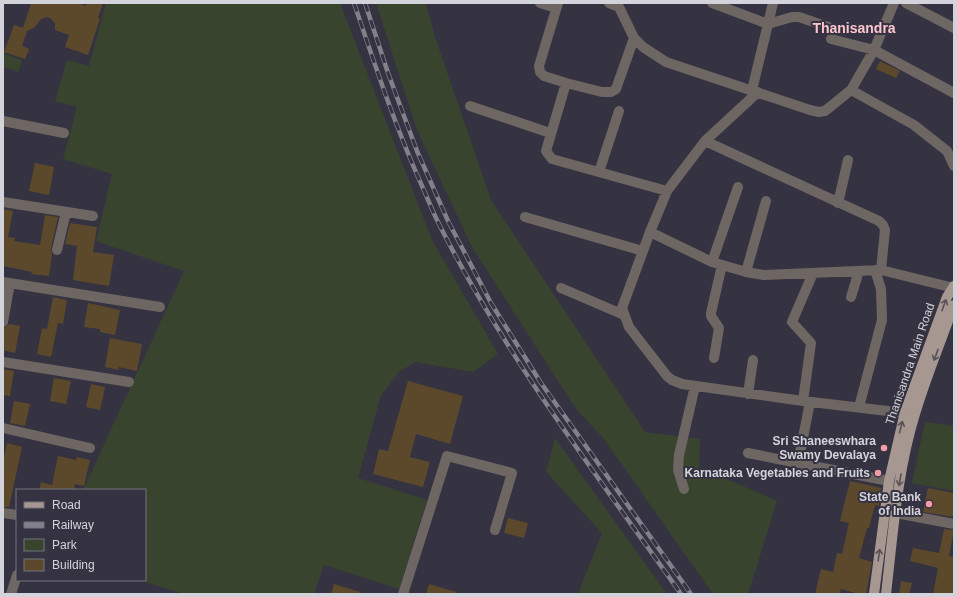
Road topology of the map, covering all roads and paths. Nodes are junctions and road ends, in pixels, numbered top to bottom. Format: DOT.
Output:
graph roads {
  1 [pos="540,3"];
  2 [pos="609,3"];
  3 [pos="712,3"];
  4 [pos="772,3"];
  5 [pos="894,3"];
  6 [pos="906,3"];
  7 [pos="557,5"];
  8 [pos="724,5"];
  9 [pos="768,24"];
  10 [pos="954,28"];
  11 [pos="834,29"];
  12 [pos="634,38"];
  13 [pos="831,39"];
  14 [pos="874,50"];
  15 [pos="566,83"];
  16 [pos="851,90"];
  17 [pos="755,91"];
  18 [pos="954,93"];
  19 [pos="470,106"];
  20 [pos="619,111"];
  21 [pos="3,121"];
  22 [pos="64,133"];
  23 [pos="550,133"];
  24 [pos="705,141"];
  25 [pos="848,160"];
  26 [pos="954,166"];
  27 [pos="599,172"];
  28 [pos="738,187"];
  29 [pos="667,191"];
  30 [pos="766,201"];
  31 [pos="3,202"];
  32 [pos="838,203"];
  33 [pos="66,212"];
  34 [pos="93,216"];
  35 [pos="525,218"];
  36 [pos="650,232"];
  37 [pos="57,250"];
  38 [pos="643,251"];
  39 [pos="712,262"];
  40 [pos="722,265"];
  41 [pos="878,270"];
  42 [pos="859,271"];
  43 [pos="746,272"];
  44 [pos="813,273"];
  45 [pos="6,283"];
  46 [pos="561,288"];
  47 [pos="954,288"];
  48 [pos="851,297"];
  49 [pos="954,305"];
  50 [pos="160,307"];
  51 [pos="624,315"];
  52 [pos="3,322"];
  53 [pos="714,358"];
  54 [pos="753,360"];
  55 [pos="3,362"];
  56 [pos="129,382"];
  57 [pos="695,386"];
  58 [pos="748,394"];
  59 [pos="807,402"];
  60 [pos="859,408"];
  61 [pos="910,413"];
  62 [pos="3,428"];
  63 [pos="90,448"];
  64 [pos="748,453"];
  65 [pos="798,463"];
  66 [pos="889,481"];
  67 [pos="684,489"];
  68 [pos="3,513"];
  69 [pos="896,513"];
  70 [pos="16,516"];
  71 [pos="954,524"];
  72 [pos="495,530"];
  73 [pos="16,578"];
  74 [pos="11,594"];
  75 [pos="403,594"];
  76 [pos="874,594"];
  77 [pos="886,594"];
  1 -- 7 [label="street"];
  2 -- 12 [label="street"];
  3 -- 8 [label="street"];
  4 -- 9 [label="street"];
  5 -- 14 [label="street"];
  6 -- 10 [label="street"];
  7 -- 15 [label="street"];
  8 -- 9 [label="street"];
  9 -- 11 [label="street"];
  9 -- 17 [label="street"];
  12 -- 15 [label="street"];
  12 -- 17 [label="street"];
  13 -- 14 [label="street"];
  14 -- 16 [label="street"];
  14 -- 18 [label="street"];
  15 -- 23 [label="street"];
  16 -- 17 [label="street"];
  16 -- 26 [label="street"];
  17 -- 24 [label="street"];
  19 -- 23 [label="street"];
  20 -- 27 [label="street"];
  21 -- 22 [label="street"];
  23 -- 27 [label="street"];
  24 -- 29 [label="street"];
  24 -- 32 [label="street"];
  25 -- 32 [label="street"];
  27 -- 29 [label="street"];
  28 -- 39 [label="street"];
  29 -- 36 [label="street"];
  30 -- 43 [label="street"];
  31 -- 33 [label="street"];
  32 -- 41 [label="street"];
  33 -- 34 [label="street"];
  33 -- 37 [label="street"];
  35 -- 38 [label="street"];
  36 -- 38 [label="street"];
  36 -- 39 [label="street"];
  38 -- 51 [label="street"];
  39 -- 40 [label="street"];
  40 -- 43 [label="street"];
  40 -- 53 [label="street"];
  41 -- 42 [label="street"];
  41 -- 47 [label="street"];
  41 -- 60 [label="street"];
  42 -- 44 [label="street"];
  42 -- 48 [label="street"];
  43 -- 44 [label="street"];
  44 -- 59 [label="street"];
  45 -- 50 [label="street"];
  45 -- 52 [label="street"];
  46 -- 51 [label="street"];
  61 -- 47 [label="main road, Thanisandra Main Road, one-way"];
  49 -- 61 [label="main road, Thanisandra Main Road, one-way"];
  51 -- 57 [label="street"];
  54 -- 58 [label="street"];
  55 -- 56 [label="street"];
  57 -- 58 [label="street"];
  57 -- 67 [label="street"];
  58 -- 59 [label="street"];
  59 -- 60 [label="street"];
  59 -- 65 [label="street"];
  60 -- 61 [label="street"];
  66 -- 61 [label="main road, Thanisandra Main Road, one-way"];
  61 -- 69 [label="main road, Thanisandra Main Road, one-way"];
  62 -- 63 [label="street"];
  64 -- 65 [label="street"];
  65 -- 66 [label="street"];
  76 -- 66 [label="main road, Thanisandra Main Road, one-way"];
  68 -- 70 [label="street"];
  69 -- 71 [label="street"];
  69 -- 77 [label="main road, Thanisandra Main Road"];
  72 -- 75 [label="street"];
  73 -- 74 [label="street"];
}
